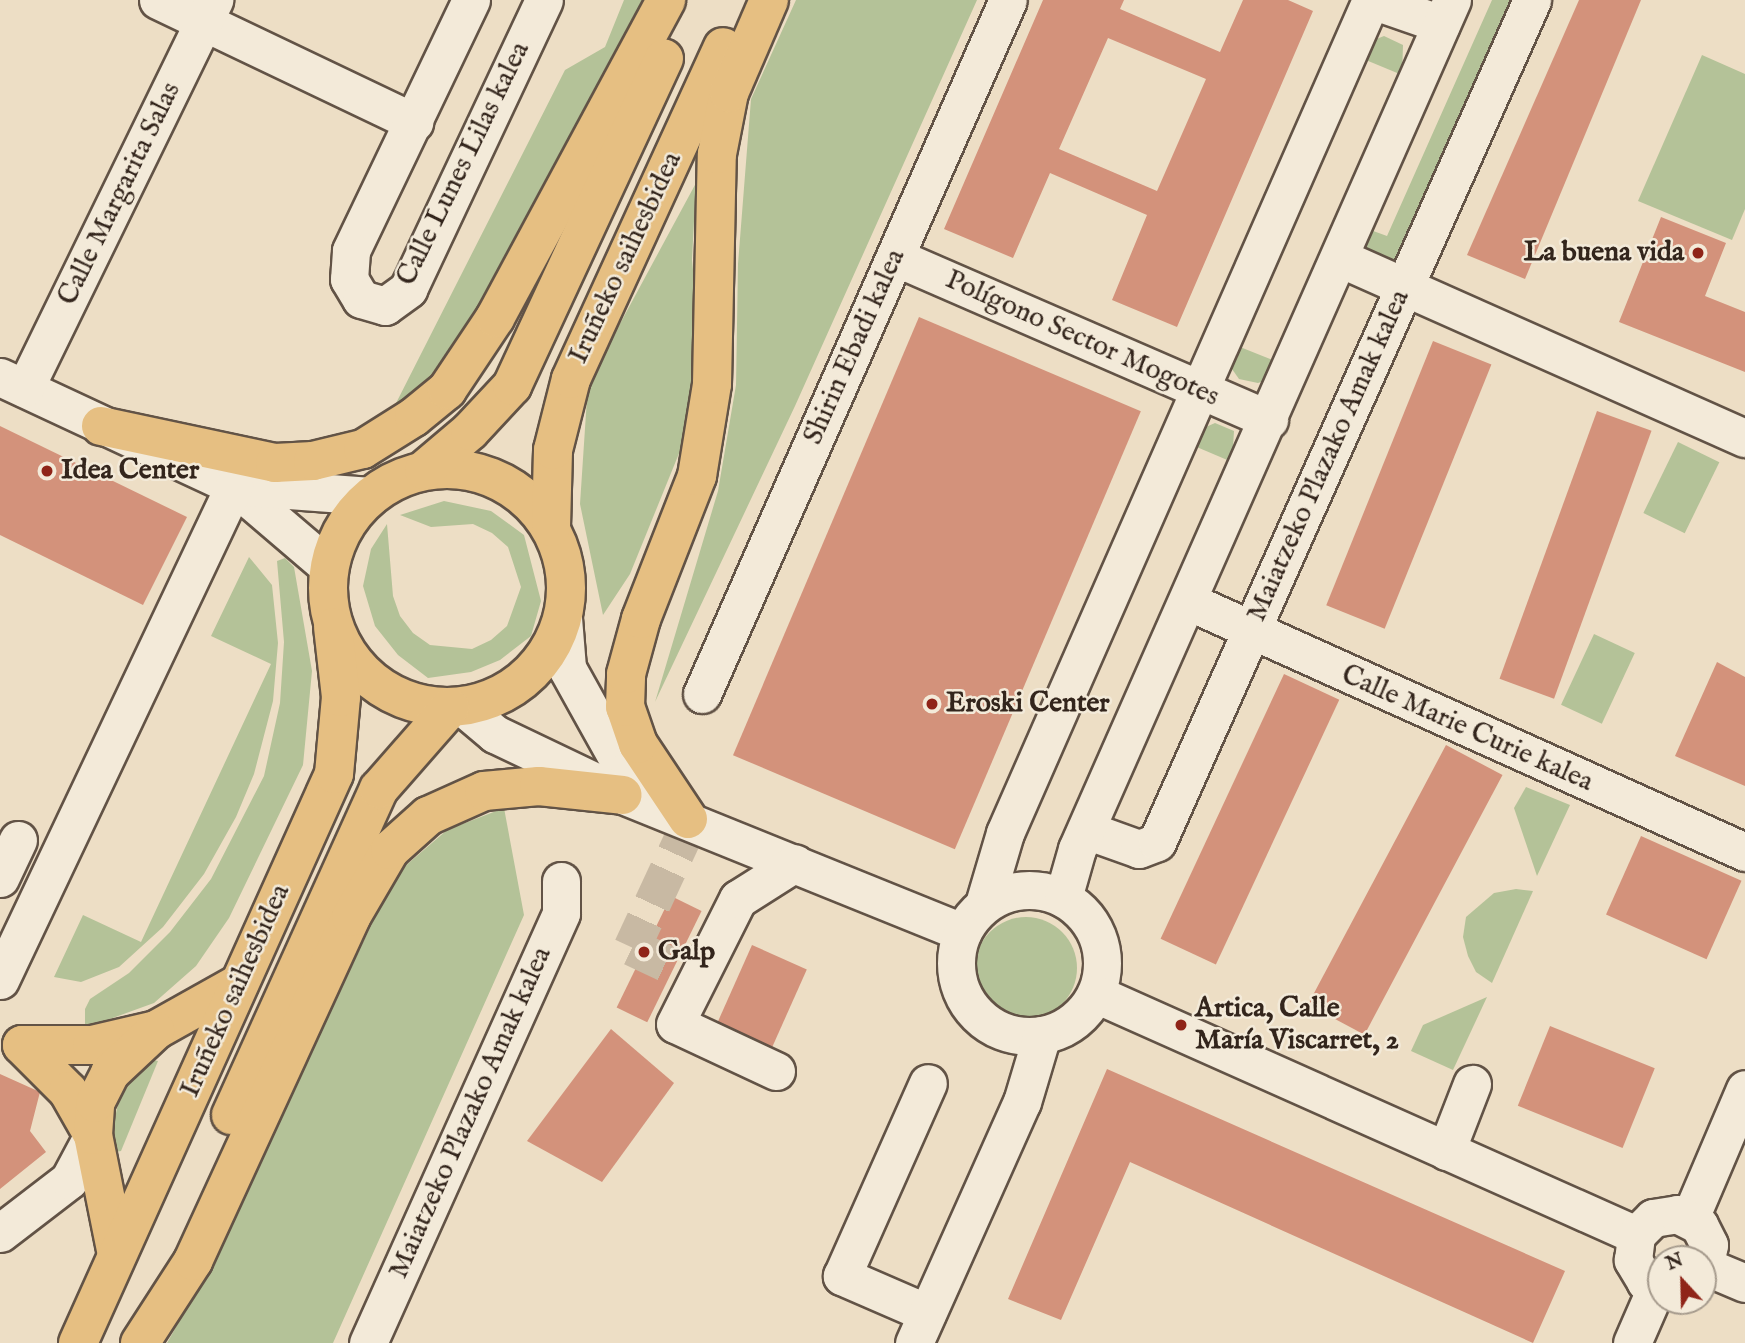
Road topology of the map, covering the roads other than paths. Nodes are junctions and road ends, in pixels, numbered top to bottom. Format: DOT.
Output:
graph roads {
  1 [pos="158,0"];
  2 [pos="471,0"];
  3 [pos="544,0"];
  4 [pos="666,0"];
  5 [pos="691,0"];
  6 [pos="744,0"];
  7 [pos="769,0"];
  8 [pos="1008,0"];
  9 [pos="1371,0"];
  10 [pos="1532,0"];
  11 [pos="209,11"];
  12 [pos="1446,12"];
  13 [pos="414,122"];
  14 [pos="895,257"];
  15 [pos="1340,258"];
  16 [pos="1405,285"];
  17 [pos="13,382"];
  18 [pos="1199,391"];
  19 [pos="1269,420"];
  20 [pos="101,426"];
  21 [pos="1745,438"];
  22 [pos="425,470"];
  23 [pos="234,486"];
  24 [pos="371,496"];
  25 [pos="551,527"];
  26 [pos="329,567"];
  27 [pos="1190,602"];
  28 [pos="563,618"];
  29 [pos="333,627"];
  30 [pos="1251,632"];
  31 [pos="702,694"];
  32 [pos="456,707"];
  33 [pos="623,795"];
  34 [pos="688,819"];
  35 [pos="1086,830"];
  36 [pos="34,848"];
  37 [pos="1745,852"];
  38 [pos="795,863"];
  39 [pos="0,878"];
  40 [pos="561,881"];
  41 [pos="1063,898"];
  42 [pos="973,918"];
  43 [pos="0,980"];
  44 [pos="238,984"];
  45 [pos="1096,994"];
  46 [pos="156,1030"];
  47 [pos="1042,1035"];
  48 [pos="11,1039"];
  49 [pos="776,1071"];
  50 [pos="928,1083"];
  51 [pos="1472,1084"];
  52 [pos="1745,1089"];
  53 [pos="93,1135"];
  54 [pos="1446,1151"];
  55 [pos="1689,1218"];
  56 [pos="0,1233"];
  57 [pos="1636,1235"];
  58 [pos="1709,1245"];
  59 [pos="117,1255"];
  60 [pos="1717,1274"];
  61 [pos="1647,1280"];
  62 [pos="1745,1283"];
  63 [pos="1647,1313"];
  64 [pos="920,1328"];
  65 [pos="78,1343"];
  66 [pos="127,1343"];
  67 [pos="140,1343"];
  68 [pos="368,1343"];
  69 [pos="1632,1343"];
  1 -- 11 [label="street"];
  2 -- 13 [label="street, Calle Lunes Lilas kalea"];
  3 -- 13 [label="street, Calle Lunes Lilas kalea"];
  4 -- 20 [label="highway"];
  5 -- 22 [label="highway, Iruñeko saihesbidea"];
  6 -- 25 [label="highway, Iruñeko saihesbidea"];
  7 -- 34 [label="highway"];
  8 -- 14 [label="street, Shirin Ebadi kalea"];
  9 -- 12 [label="street"];
  9 -- 18 [label="street"];
  10 -- 16 [label="street, Maiatzeko Plazako Amak kalea"];
  11 -- 13 [label="street"];
  11 -- 17 [label="street, Calle Margarita Salas"];
  12 -- 15 [label="street"];
  14 -- 18 [label="street, Polígono Sector Mogotes"];
  14 -- 31 [label="street, Shirin Ebadi kalea"];
  15 -- 16 [label="street"];
  15 -- 19 [label="street"];
  16 -- 21 [label="street"];
  16 -- 30 [label="street, Maiatzeko Plazako Amak kalea"];
  17 -- 20 [label="street"];
  18 -- 19 [label="street, Polígono Sector Mogotes"];
  18 -- 42 [label="street"];
  19 -- 27 [label="street"];
  20 -- 23 [label="street"];
  22 -- 24 [label="highway"];
  22 -- 25 [label="highway"];
  23 -- 24 [label="street"];
  23 -- 26 [label="street"];
  23 -- 36 [label="street"];
  24 -- 26 [label="highway"];
  25 -- 28 [label="highway"];
  26 -- 29 [label="highway"];
  27 -- 30 [label="street, Calle Marie Curie kalea"];
  27 -- 35 [label="street"];
  28 -- 32 [label="highway"];
  28 -- 34 [label="street"];
  29 -- 32 [label="highway"];
  29 -- 44 [label="highway, Iruñeko saihesbidea"];
  30 -- 35 [label="street, Maiatzeko Plazako Amak kalea"];
  30 -- 37 [label="street, Calle Marie Curie kalea"];
  32 -- 33 [label="street"];
  32 -- 66 [label="highway, Iruñeko saihesbidea"];
  33 -- 34 [label="street"];
  33 -- 67 [label="highway"];
  34 -- 38 [label="street"];
  35 -- 41 [label="street"];
  36 -- 39 [label="street"];
  36 -- 43 [label="street"];
  38 -- 42 [label="street"];
  38 -- 49 [label="street"];
  40 -- 68 [label="street, Maiatzeko Plazako Amak kalea"];
  41 -- 42 [label="street"];
  41 -- 45 [label="street"];
  42 -- 47 [label="street"];
  44 -- 46 [label="highway"];
  44 -- 59 [label="highway, Iruñeko saihesbidea"];
  45 -- 47 [label="street"];
  45 -- 54 [label="street"];
  46 -- 48 [label="highway"];
  46 -- 53 [label="highway"];
  47 -- 64 [label="street"];
  48 -- 53 [label="highway"];
  50 -- 64 [label="street"];
  51 -- 54 [label="street"];
  52 -- 55 [label="street"];
  53 -- 56 [label="street"];
  53 -- 59 [label="highway"];
  54 -- 57 [label="street"];
  55 -- 57 [label="street"];
  55 -- 58 [label="street"];
  57 -- 61 [label="street"];
  59 -- 65 [label="highway, Iruñeko saihesbidea"];
  60 -- 62 [label="street"];
  63 -- 69 [label="street"];
}
